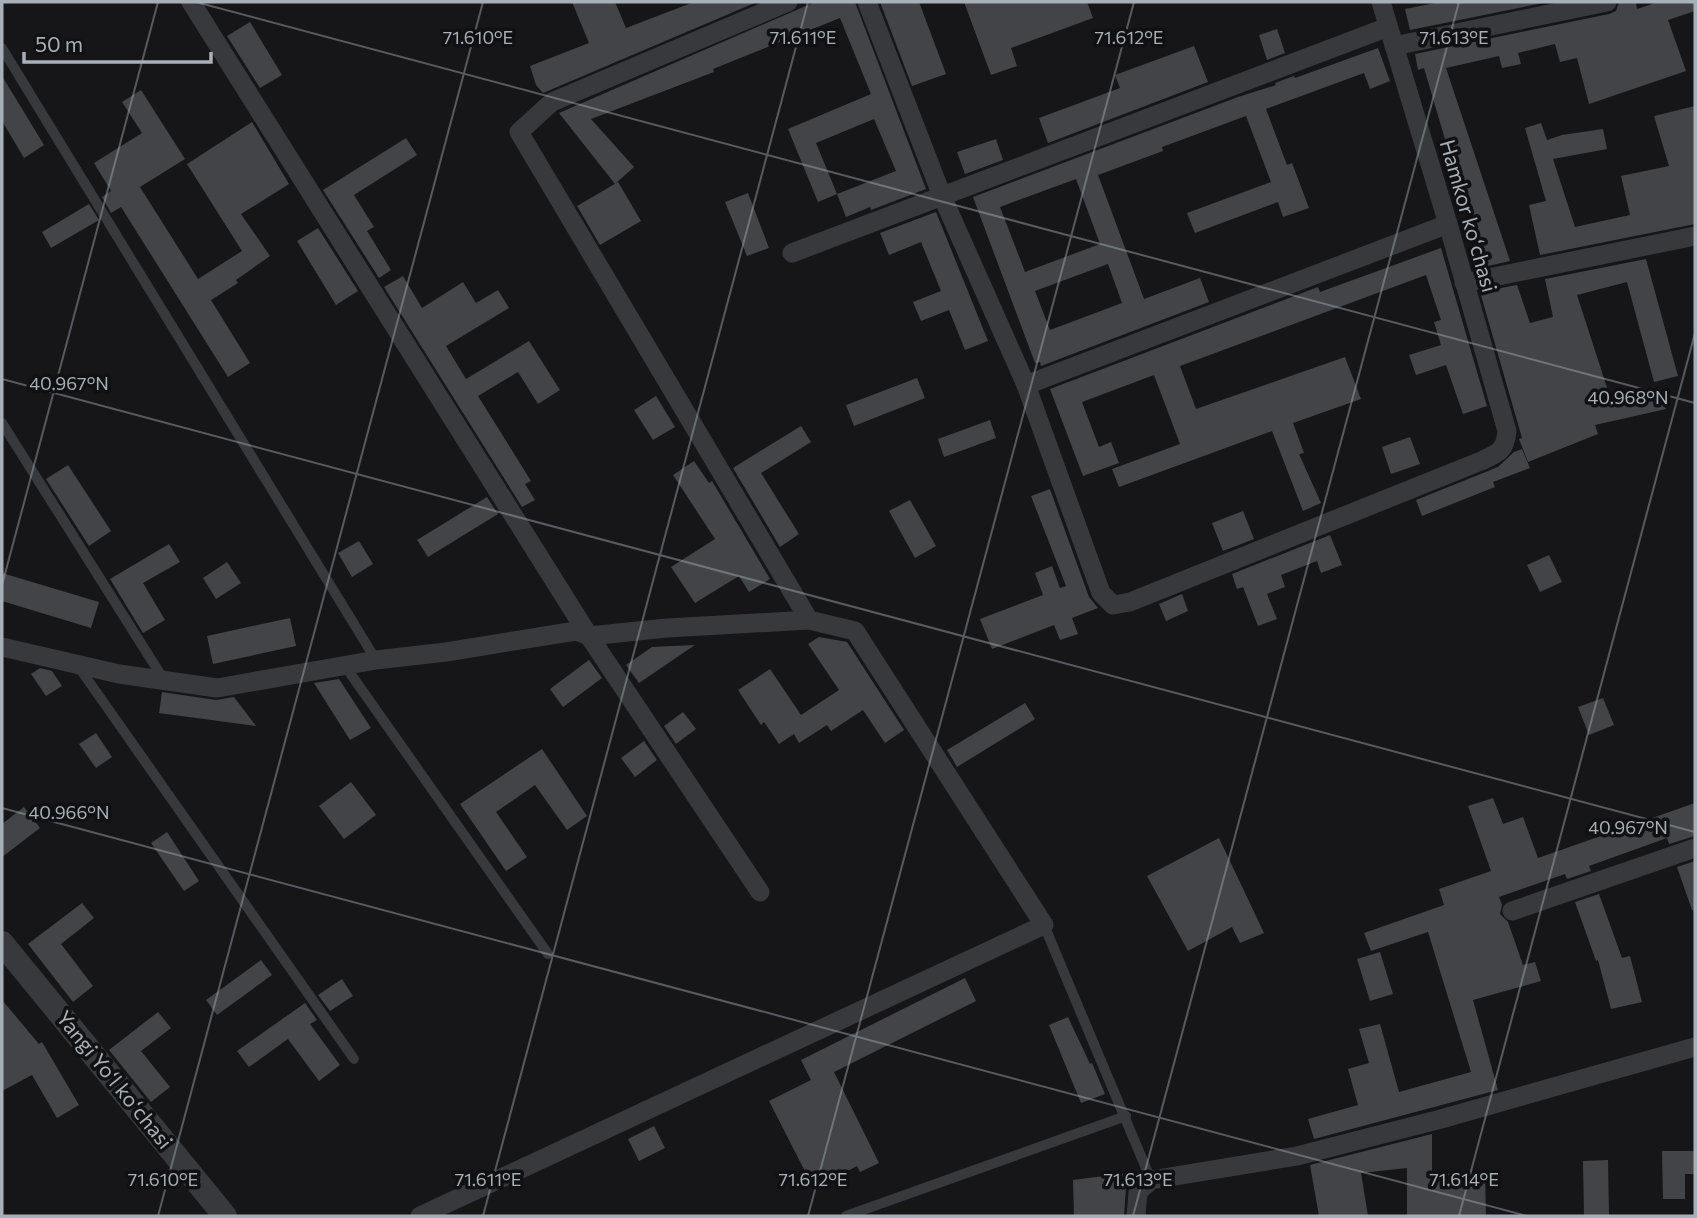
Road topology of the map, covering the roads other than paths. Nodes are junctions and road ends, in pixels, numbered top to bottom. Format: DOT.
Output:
graph roads {
  1 [pos="191,2"];
  2 [pos="788,2"];
  3 [pos="867,2"];
  4 [pos="1381,2"];
  5 [pos="1607,2"];
  6 [pos="1391,37"];
  7 [pos="2,48"];
  8 [pos="942,196"];
  9 [pos="1448,224"];
  10 [pos="1695,236"];
  11 [pos="792,253"];
  12 [pos="1464,283"];
  13 [pos="1026,385"];
  14 [pos="2,423"];
  15 [pos="809,620"];
  16 [pos="589,636"];
  17 [pos="2,648"];
  18 [pos="376,660"];
  19 [pos="76,663"];
  20 [pos="344,666"];
  21 [pos="164,680"];
  22 [pos="1695,848"];
  23 [pos="760,892"];
  24 [pos="1512,911"];
  25 [pos="1044,925"];
  26 [pos="2,943"];
  27 [pos="548,954"];
  28 [pos="1695,1047"];
  29 [pos="354,1059"];
  30 [pos="1126,1116"];
  31 [pos="1151,1180"];
  32 [pos="225,1216"];
  33 [pos="420,1216"];
  34 [pos="846,1216"];
  35 [pos="1136,1216"];
  1 -- 16 [label="street"];
  2 -- 15 [label="street"];
  3 -- 8 [label="street"];
  4 -- 6 [label="street, Hamkor koʻchasi"];
  5 -- 6 [label="street"];
  6 -- 8 [label="street"];
  6 -- 9 [label="street, Hamkor koʻchasi"];
  7 -- 18 [label="lane"];
  8 -- 11 [label="street"];
  8 -- 13 [label="street"];
  9 -- 12 [label="street, Hamkor koʻchasi"];
  9 -- 13 [label="street"];
  10 -- 12 [label="street"];
  12 -- 13 [label="street, Hamkor koʻchasi"];
  14 -- 21 [label="lane"];
  15 -- 16 [label="street"];
  15 -- 25 [label="street"];
  16 -- 18 [label="street"];
  16 -- 23 [label="street"];
  17 -- 19 [label="street"];
  18 -- 20 [label="street"];
  19 -- 21 [label="street"];
  19 -- 29 [label="lane"];
  20 -- 21 [label="street"];
  20 -- 27 [label="lane"];
  22 -- 24 [label="street"];
  25 -- 30 [label="lane"];
  25 -- 33 [label="street"];
  26 -- 32 [label="street, Yangi Yoʻl koʻchasi"];
  28 -- 31 [label="street"];
  30 -- 31 [label="lane"];
  30 -- 34 [label="lane"];
  31 -- 35 [label="street"];
}
